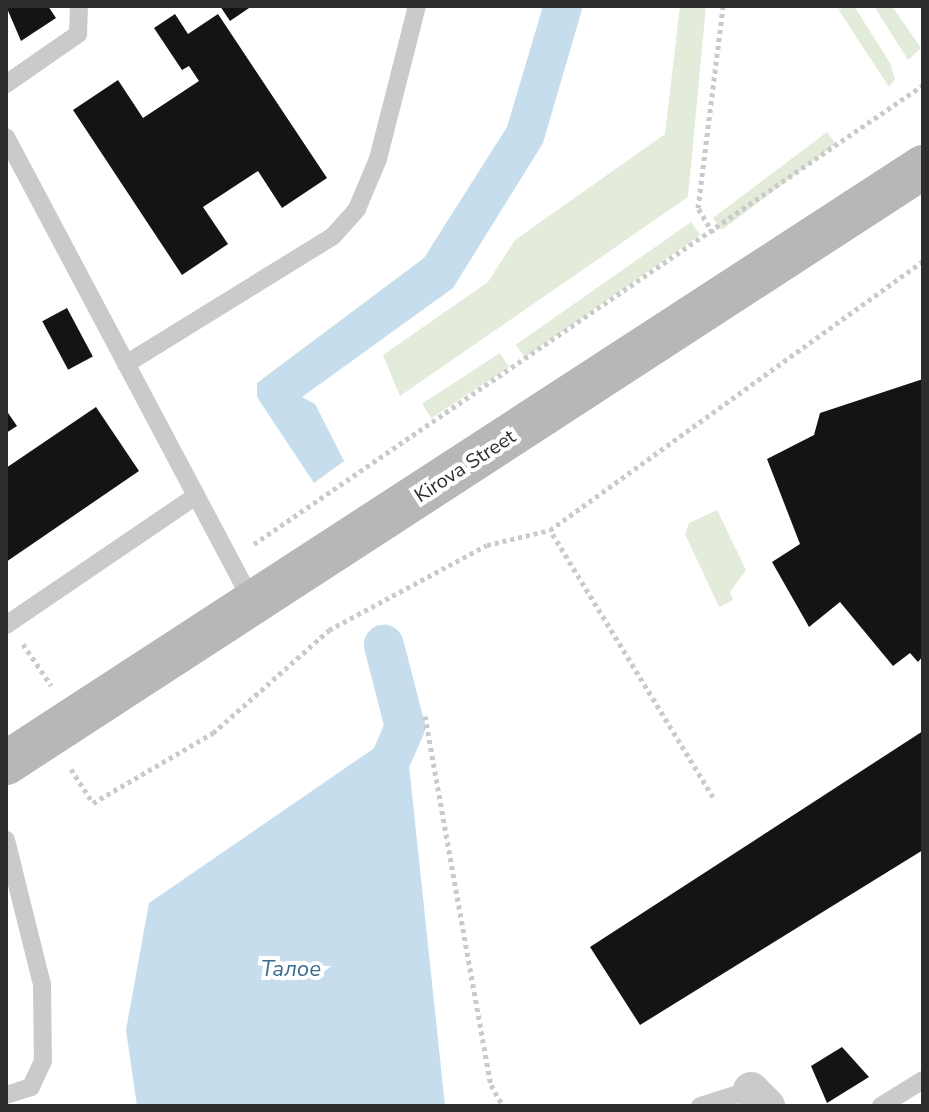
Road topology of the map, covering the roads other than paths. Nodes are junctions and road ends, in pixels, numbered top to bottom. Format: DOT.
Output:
graph roads {
  1 [pos="79,6"];
  2 [pos="417,6"];
  3 [pos="6,84"];
  4 [pos="6,137"];
  5 [pos="923,167"];
  6 [pos="126,364"];
  7 [pos="196,496"];
  8 [pos="252,601"];
  9 [pos="6,625"];
  10 [pos="6,763"];
  11 [pos="6,840"];
  12 [pos="923,1080"];
  13 [pos="6,1095"];
  14 [pos="759,1098"];
  15 [pos="700,1106"];
  16 [pos="881,1106"];
  1 -- 3 [label="lane"];
  2 -- 6 [label="lane"];
  4 -- 6 [label="lane"];
  5 -- 8 [label="main road, Kirova Street"];
  6 -- 7 [label="lane"];
  7 -- 8 [label="lane"];
  7 -- 9 [label="lane"];
  8 -- 10 [label="main road, Kirova Street"];
  11 -- 13 [label="lane"];
  12 -- 16 [label="lane"];
  14 -- 15 [label="lane"];
}
